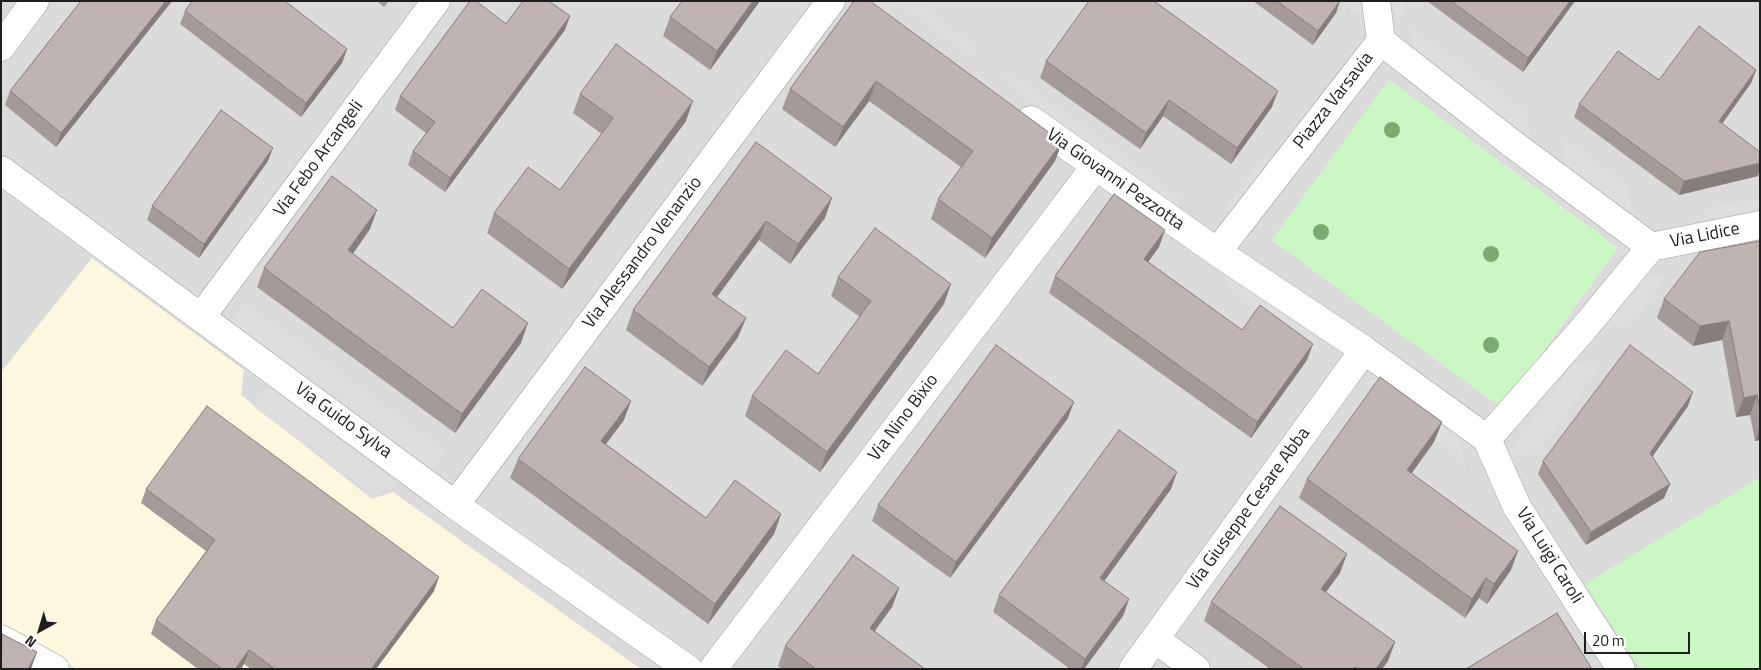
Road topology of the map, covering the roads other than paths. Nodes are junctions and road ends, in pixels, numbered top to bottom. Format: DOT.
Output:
graph roads {
  1 [pos="35,1"];
  2 [pos="436,1"];
  3 [pos="831,1"];
  4 [pos="1376,1"];
  5 [pos="1381,41"];
  6 [pos="1,46"];
  7 [pos="1009,104"];
  8 [pos="1095,167"];
  9 [pos="1,170"];
  10 [pos="1760,225"];
  11 [pos="1651,247"];
  12 [pos="1218,252"];
  13 [pos="201,317"];
  14 [pos="1364,350"];
  15 [pos="1487,439"];
  16 [pos="455,504"];
  17 [pos="1,639"];
  18 [pos="1155,639"];
  19 [pos="55,669"];
  20 [pos="688,669"];
  21 [pos="713,669"];
  22 [pos="1133,669"];
  23 [pos="1196,669"];
  24 [pos="1621,669"];
  1 -- 6 [label="street"];
  2 -- 13 [label="street, Via Febo Arcangeli"];
  3 -- 16 [label="street, Via Alessandro Venanzio"];
  4 -- 5 [label="street"];
  5 -- 11 [label="street, Piazza Varsavia"];
  5 -- 12 [label="street, Piazza Varsavia"];
  7 -- 8 [label="street, Via Giovanni Pezzotta"];
  8 -- 12 [label="street, Via Giovanni Pezzotta"];
  8 -- 21 [label="street, Via Nino Bixio"];
  9 -- 13 [label="street, Via Guido Sylva"];
  10 -- 11 [label="street, Via Lidice"];
  11 -- 15 [label="street"];
  12 -- 14 [label="street"];
  13 -- 16 [label="street, Via Guido Sylva"];
  14 -- 15 [label="street"];
  14 -- 18 [label="street, Via Giuseppe Cesare Abba"];
  15 -- 24 [label="street, Via Luigi Caroli"];
  16 -- 20 [label="street, Via Guido Sylva"];
  17 -- 19 [label="street"];
  18 -- 22 [label="street, Via Giuseppe Cesare Abba"];
  18 -- 23 [label="street"];
}
